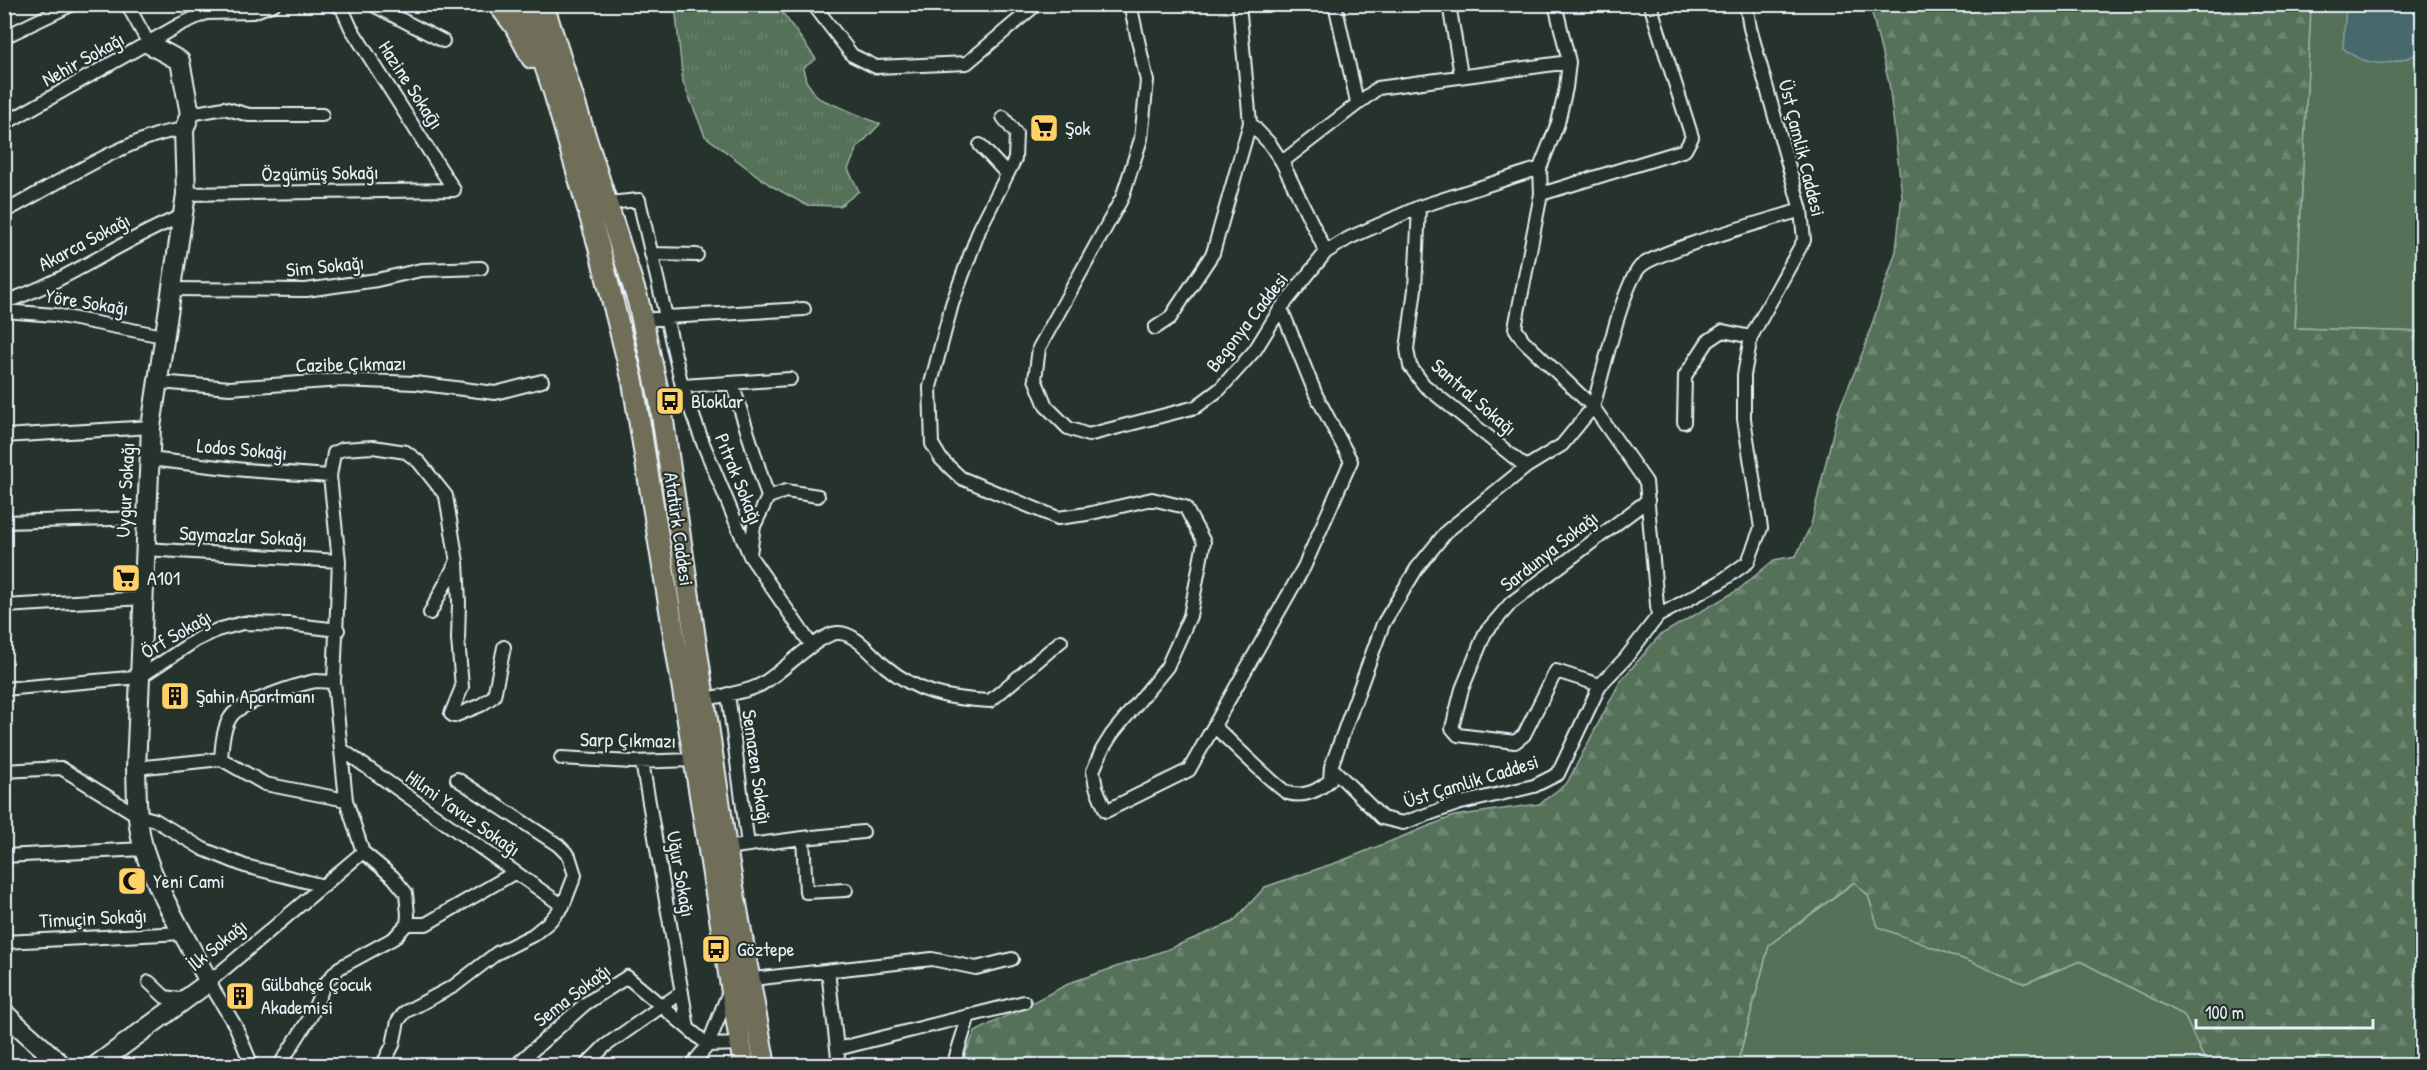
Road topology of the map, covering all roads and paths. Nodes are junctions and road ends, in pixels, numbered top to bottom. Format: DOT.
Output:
graph roads {
  1 [pos="73,4"];
  2 [pos="127,4"];
  3 [pos="274,4"];
  4 [pos="371,4"];
  5 [pos="498,4"];
  6 [pos="524,4"];
  7 [pos="543,4"];
  8 [pos="813,4"];
  9 [pos="1036,4"];
  10 [pos="1130,4"];
  11 [pos="1239,4"];
  12 [pos="1335,4"];
  13 [pos="1449,4"];
  14 [pos="1555,4"];
  15 [pos="1650,4"];
  16 [pos="1746,4"];
  17 [pos="341,6"];
  18 [pos="4,37"];
  19 [pos="443,41"];
  20 [pos="149,44"];
  21 [pos="1569,62"];
  22 [pos="1461,75"];
  23 [pos="553,89"];
  24 [pos="1357,102"];
  25 [pos="322,116"];
  26 [pos="1003,117"];
  27 [pos="187,122"];
  28 [pos="1250,123"];
  29 [pos="4,124"];
  30 [pos="980,146"];
  31 [pos="1282,162"];
  32 [pos="1540,168"];
  33 [pos="1007,174"];
  34 [pos="454,190"];
  35 [pos="186,194"];
  36 [pos="1541,194"];
  37 [pos="609,203"];
  38 [pos="1419,207"];
  39 [pos="1801,210"];
  40 [pos="4,212"];
  41 [pos="182,216"];
  42 [pos="1326,252"];
  43 [pos="651,254"];
  44 [pos="697,255"];
  45 [pos="481,268"];
  46 [pos="172,289"];
  47 [pos="4,302"];
  48 [pos="1281,308"];
  49 [pos="804,309"];
  50 [pos="4,311"];
  51 [pos="667,317"];
  52 [pos="643,321"];
  53 [pos="1155,328"];
  54 [pos="163,336"];
  55 [pos="1751,337"];
  56 [pos="790,380"];
  57 [pos="542,381"];
  58 [pos="159,382"];
  59 [pos="732,383"];
  60 [pos="682,386"];
  61 [pos="1593,407"];
  62 [pos="1684,422"];
  63 [pos="151,427"];
  64 [pos="4,436"];
  65 [pos="149,459"];
  66 [pos="1526,467"];
  67 [pos="330,476"];
  68 [pos="818,496"];
  69 [pos="768,497"];
  70 [pos="1648,500"];
  71 [pos="146,518"];
  72 [pos="4,522"];
  73 [pos="145,549"];
  74 [pos="750,556"];
  75 [pos="339,561"];
  76 [pos="457,562"];
  77 [pos="144,598"];
  78 [pos="4,606"];
  79 [pos="430,613"];
  80 [pos="1658,616"];
  81 [pos="338,630"];
  82 [pos="1061,641"];
  83 [pos="812,646"];
  84 [pos="504,648"];
  85 [pos="140,677"];
  86 [pos="334,682"];
  87 [pos="1600,686"];
  88 [pos="4,689"];
  89 [pos="728,694"];
  90 [pos="695,701"];
  91 [pos="1215,728"];
  92 [pos="341,750"];
  93 [pos="561,758"];
  94 [pos="221,759"];
  95 [pos="694,760"];
  96 [pos="642,762"];
  97 [pos="1331,767"];
  98 [pos="136,768"];
  99 [pos="4,771"];
  100 [pos="457,778"];
  101 [pos="346,800"];
  102 [pos="137,815"];
  103 [pos="863,832"];
  104 [pos="803,838"];
  105 [pos="748,845"];
  106 [pos="726,848"];
  107 [pos="144,849"];
  108 [pos="363,852"];
  109 [pos="4,856"];
  110 [pos="514,873"];
  111 [pos="324,886"];
  112 [pos="846,890"];
  113 [pos="563,906"];
  114 [pos="407,924"];
  115 [pos="183,933"];
  116 [pos="4,942"];
  117 [pos="1012,959"];
  118 [pos="828,971"];
  119 [pos="149,982"];
  120 [pos="209,982"];
  121 [pos="739,982"];
  122 [pos="682,992"];
  123 [pos="185,1000"];
  124 [pos="1024,1002"];
  125 [pos="660,1005"];
  126 [pos="4,1013"];
  127 [pos="969,1015"];
  128 [pos="688,1028"];
  129 [pos="740,1044"];
  130 [pos="708,1045"];
  131 [pos="837,1049"];
  132 [pos="63,1065"];
  133 [pos="95,1065"];
  134 [pos="252,1065"];
  135 [pos="279,1065"];
  136 [pos="382,1065"];
  137 [pos="514,1065"];
  138 [pos="585,1065"];
  139 [pos="691,1065"];
  140 [pos="744,1065"];
  141 [pos="765,1065"];
  142 [pos="839,1065"];
  143 [pos="953,1065"];
  1 -- 18 [label="street"];
  2 -- 20 [label="street"];
  3 -- 20 [label="street"];
  4 -- 19 [label="street"];
  5 -- 23 [label="main road"];
  6 -- 23 [label="main road, Atatürk Caddesi"];
  7 -- 37 [label="main road, Atatürk Caddesi"];
  8 -- 9 [label="street"];
  10 -- 48 [label="street, Begonya Caddesi"];
  11 -- 28 [label="street"];
  12 -- 24 [label="street"];
  13 -- 22 [label="street"];
  14 -- 21 [label="street"];
  15 -- 36 [label="street"];
  16 -- 39 [label="street, Üst Çamlik Caddesi"];
  17 -- 34 [label="street, Hazine Sokaḡı"];
  20 -- 27 [label="street, Uygur Sokağı"];
  20 -- 29 [label="street, Nehir Sokağı"];
  21 -- 22 [label="street"];
  21 -- 32 [label="street"];
  22 -- 24 [label="street"];
  23 -- 90 [label="main road, Atatürk Caddesi"];
  24 -- 31 [label="street"];
  25 -- 27 [label="street"];
  26 -- 33 [label="street"];
  27 -- 35 [label="street, Uygur Sokağı"];
  27 -- 40 [label="street"];
  28 -- 31 [label="street"];
  28 -- 53 [label="street"];
  30 -- 33 [label="street"];
  31 -- 42 [label="street"];
  32 -- 36 [label="street"];
  32 -- 38 [label="street, Begonya Caddesi"];
  33 -- 91 [label="street"];
  34 -- 35 [label="street, Özgümüş Sokağı"];
  35 -- 41 [label="street, Uygur Sokağı"];
  36 -- 61 [label="street"];
  37 -- 43 [label="street, Pıtrak Sokağı"];
  37 -- 52 [label="main road, Atatürk Caddesi"];
  38 -- 42 [label="street, Begonya Caddesi"];
  38 -- 66 [label="street, Santral Sokağı"];
  39 -- 55 [label="street, Üst Çamlik Caddesi"];
  39 -- 61 [label="street"];
  41 -- 46 [label="street, Uygur Sokağı"];
  41 -- 47 [label="street, Akarca Sokağı"];
  42 -- 48 [label="street, Begonya Caddesi"];
  43 -- 44 [label="street"];
  43 -- 51 [label="street, Pıtrak Sokağı"];
  45 -- 46 [label="street, Sim Sokağı"];
  46 -- 54 [label="street, Uygur Sokağı"];
  48 -- 91 [label="street"];
  49 -- 51 [label="street"];
  50 -- 54 [label="street, Yöre Sokağı"];
  51 -- 52 [label="street"];
  51 -- 60 [label="street, Pıtrak Sokağı"];
  52 -- 90 [label="main road, Atatürk Caddesi"];
  54 -- 58 [label="street, Uygur Sokağı"];
  55 -- 62 [label="street"];
  55 -- 80 [label="street, Üst Çamlik Caddesi"];
  56 -- 59 [label="street"];
  57 -- 58 [label="street, Cazibe Çıkmazı"];
  58 -- 63 [label="street, Uygur Sokağı"];
  59 -- 60 [label="street"];
  59 -- 69 [label="street, Pıtrak Sokağı"];
  60 -- 74 [label="street, Pıtrak Sokağı"];
  61 -- 66 [label="street"];
  61 -- 70 [label="street"];
  63 -- 64 [label="street"];
  63 -- 65 [label="street, Uygur Sokağı"];
  65 -- 67 [label="street, Lodos Sokağı"];
  65 -- 71 [label="street, Uygur Sokağı"];
  66 -- 97 [label="street"];
  67 -- 75 [label="street"];
  67 -- 76 [label="street"];
  68 -- 69 [label="street"];
  69 -- 74 [label="street"];
  70 -- 80 [label="street"];
  70 -- 87 [label="street, Sardunya Sokağı"];
  71 -- 72 [label="street"];
  71 -- 73 [label="street, Uygur Sokağı"];
  73 -- 75 [label="street, Saymazlar Sokağı"];
  73 -- 77 [label="street, Uygur Sokağı"];
  74 -- 83 [label="street, Pıtrak Sokağı"];
  75 -- 81 [label="street"];
  76 -- 79 [label="street"];
  76 -- 84 [label="street"];
  77 -- 78 [label="street"];
  77 -- 85 [label="street, Uygur Sokağı"];
  80 -- 87 [label="street, Üst Çamlik Caddesi"];
  81 -- 85 [label="street, Örf Sokağı"];
  81 -- 86 [label="street"];
  82 -- 83 [label="street"];
  83 -- 89 [label="street"];
  85 -- 88 [label="street"];
  85 -- 98 [label="street, Uygur Sokağı"];
  86 -- 92 [label="street"];
  86 -- 94 [label="street"];
  87 -- 97 [label="street, Üst Çamlik Caddesi"];
  89 -- 90 [label="street"];
  89 -- 105 [label="street, Semazen Sokağı"];
  90 -- 95 [label="main road, Atatürk Caddesi"];
  90 -- 106 [label="main road, Atatürk Caddesi"];
  91 -- 97 [label="street"];
  92 -- 101 [label="street"];
  92 -- 110 [label="street, Hilmi Yavuz Sokağı"];
  93 -- 96 [label="street, Sarp Çıkmazı"];
  94 -- 98 [label="street"];
  94 -- 101 [label="street"];
  95 -- 96 [label="street, Sarp Çıkmazı"];
  95 -- 121 [label="main road, Atatürk Caddesi"];
  96 -- 122 [label="street, Uğur Sokağı"];
  98 -- 102 [label="street, Uygur Sokağı"];
  99 -- 102 [label="street"];
  100 -- 113 [label="street, Hilmi Yavuz Sokağı"];
  101 -- 108 [label="street"];
  102 -- 107 [label="street, Uygur Sokağı"];
  102 -- 111 [label="street"];
  103 -- 104 [label="street"];
  104 -- 105 [label="street"];
  104 -- 112 [label="street"];
  105 -- 106 [label="street"];
  106 -- 121 [label="main road, Atatürk Caddesi"];
  107 -- 109 [label="street"];
  107 -- 115 [label="street, Uygur Sokağı"];
  108 -- 111 [label="street, İlk Sokağı"];
  108 -- 114 [label="street"];
  110 -- 113 [label="street, Hilmi Yavuz Sokağı"];
  110 -- 114 [label="street"];
  111 -- 120 [label="street, İlk Sokağı"];
  113 -- 136 [label="street, Hilmi Yavuz Sokağı"];
  114 -- 135 [label="street"];
  115 -- 116 [label="street, Timuçin Sokağı"];
  115 -- 120 [label="street, Uygur Sokağı"];
  117 -- 118 [label="street"];
  118 -- 121 [label="street"];
  118 -- 131 [label="street"];
  119 -- 123 [label="street"];
  120 -- 123 [label="street, İlk Sokağı"];
  120 -- 134 [label="street"];
  121 -- 129 [label="main road, Atatürk Caddesi"];
  121 -- 130 [label="street"];
  121 -- 141 [label="main road, Atatürk Caddesi"];
  122 -- 125 [label="street"];
  122 -- 128 [label="street, Uğur Sokağı"];
  123 -- 133 [label="street, İlk Sokağı"];
  124 -- 127 [label="street"];
  125 -- 128 [label="street, Sema Sokağı"];
  125 -- 137 [label="street, Sema Sokağı"];
  125 -- 138 [label="street"];
  126 -- 132 [label="street"];
  127 -- 131 [label="street"];
  127 -- 143 [label="street"];
  128 -- 130 [label="street, Sema Sokağı"];
  129 -- 130 [label="street"];
  129 -- 140 [label="main road, Atatürk Caddesi"];
  130 -- 139 [label="street"];
  131 -- 142 [label="street"];
}
